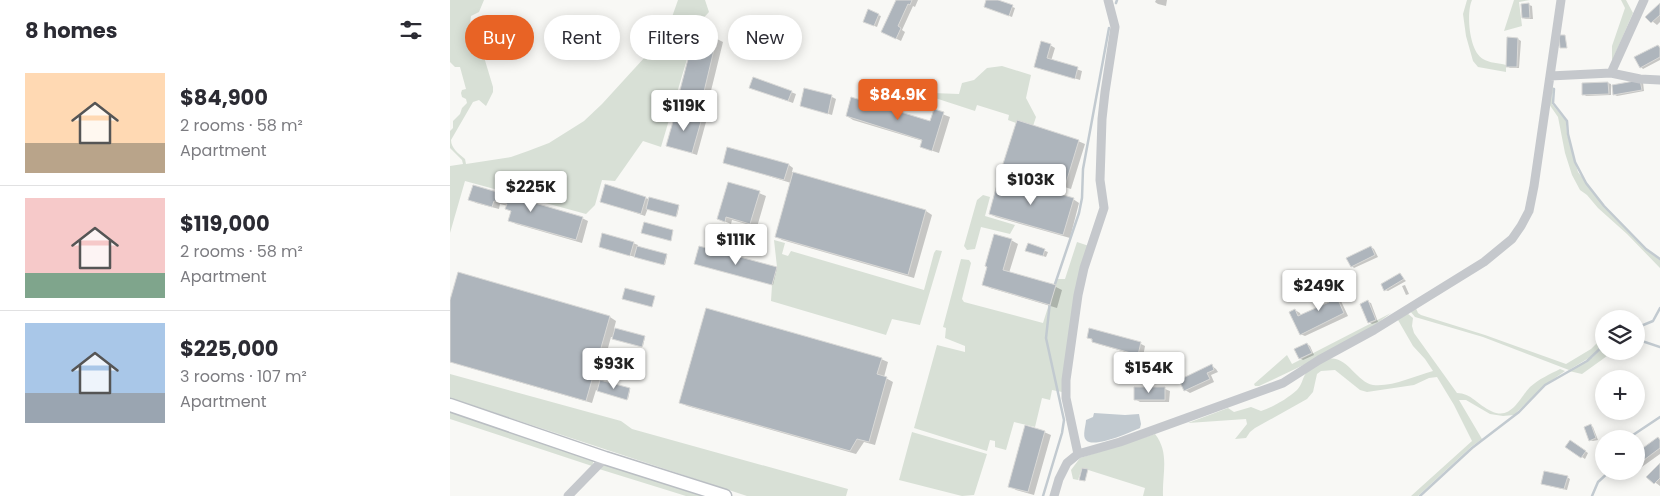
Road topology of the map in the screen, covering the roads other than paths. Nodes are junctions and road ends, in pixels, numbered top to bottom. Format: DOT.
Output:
graph roads {
  1 [pos="1108,0"];
  2 [pos="1560,0"];
  3 [pos="1644,0"];
  4 [pos="1611,73"];
  5 [pos="1550,76"];
  6 [pos="1660,80"];
  7 [pos="450,406"];
  8 [pos="1078,454"];
  9 [pos="605,458"];
  10 [pos="568,496"];
  11 [pos="725,496"];
  12 [pos="1054,496"];
  1 -- 8 [label="street"];
  2 -- 5 [label="street"];
  3 -- 4 [label="street"];
  4 -- 5 [label="street"];
  4 -- 6 [label="street"];
  5 -- 8 [label="street"];
  7 -- 9 [label="street"];
  8 -- 12 [label="street"];
  9 -- 10 [label="street"];
  9 -- 11 [label="street"];
}
